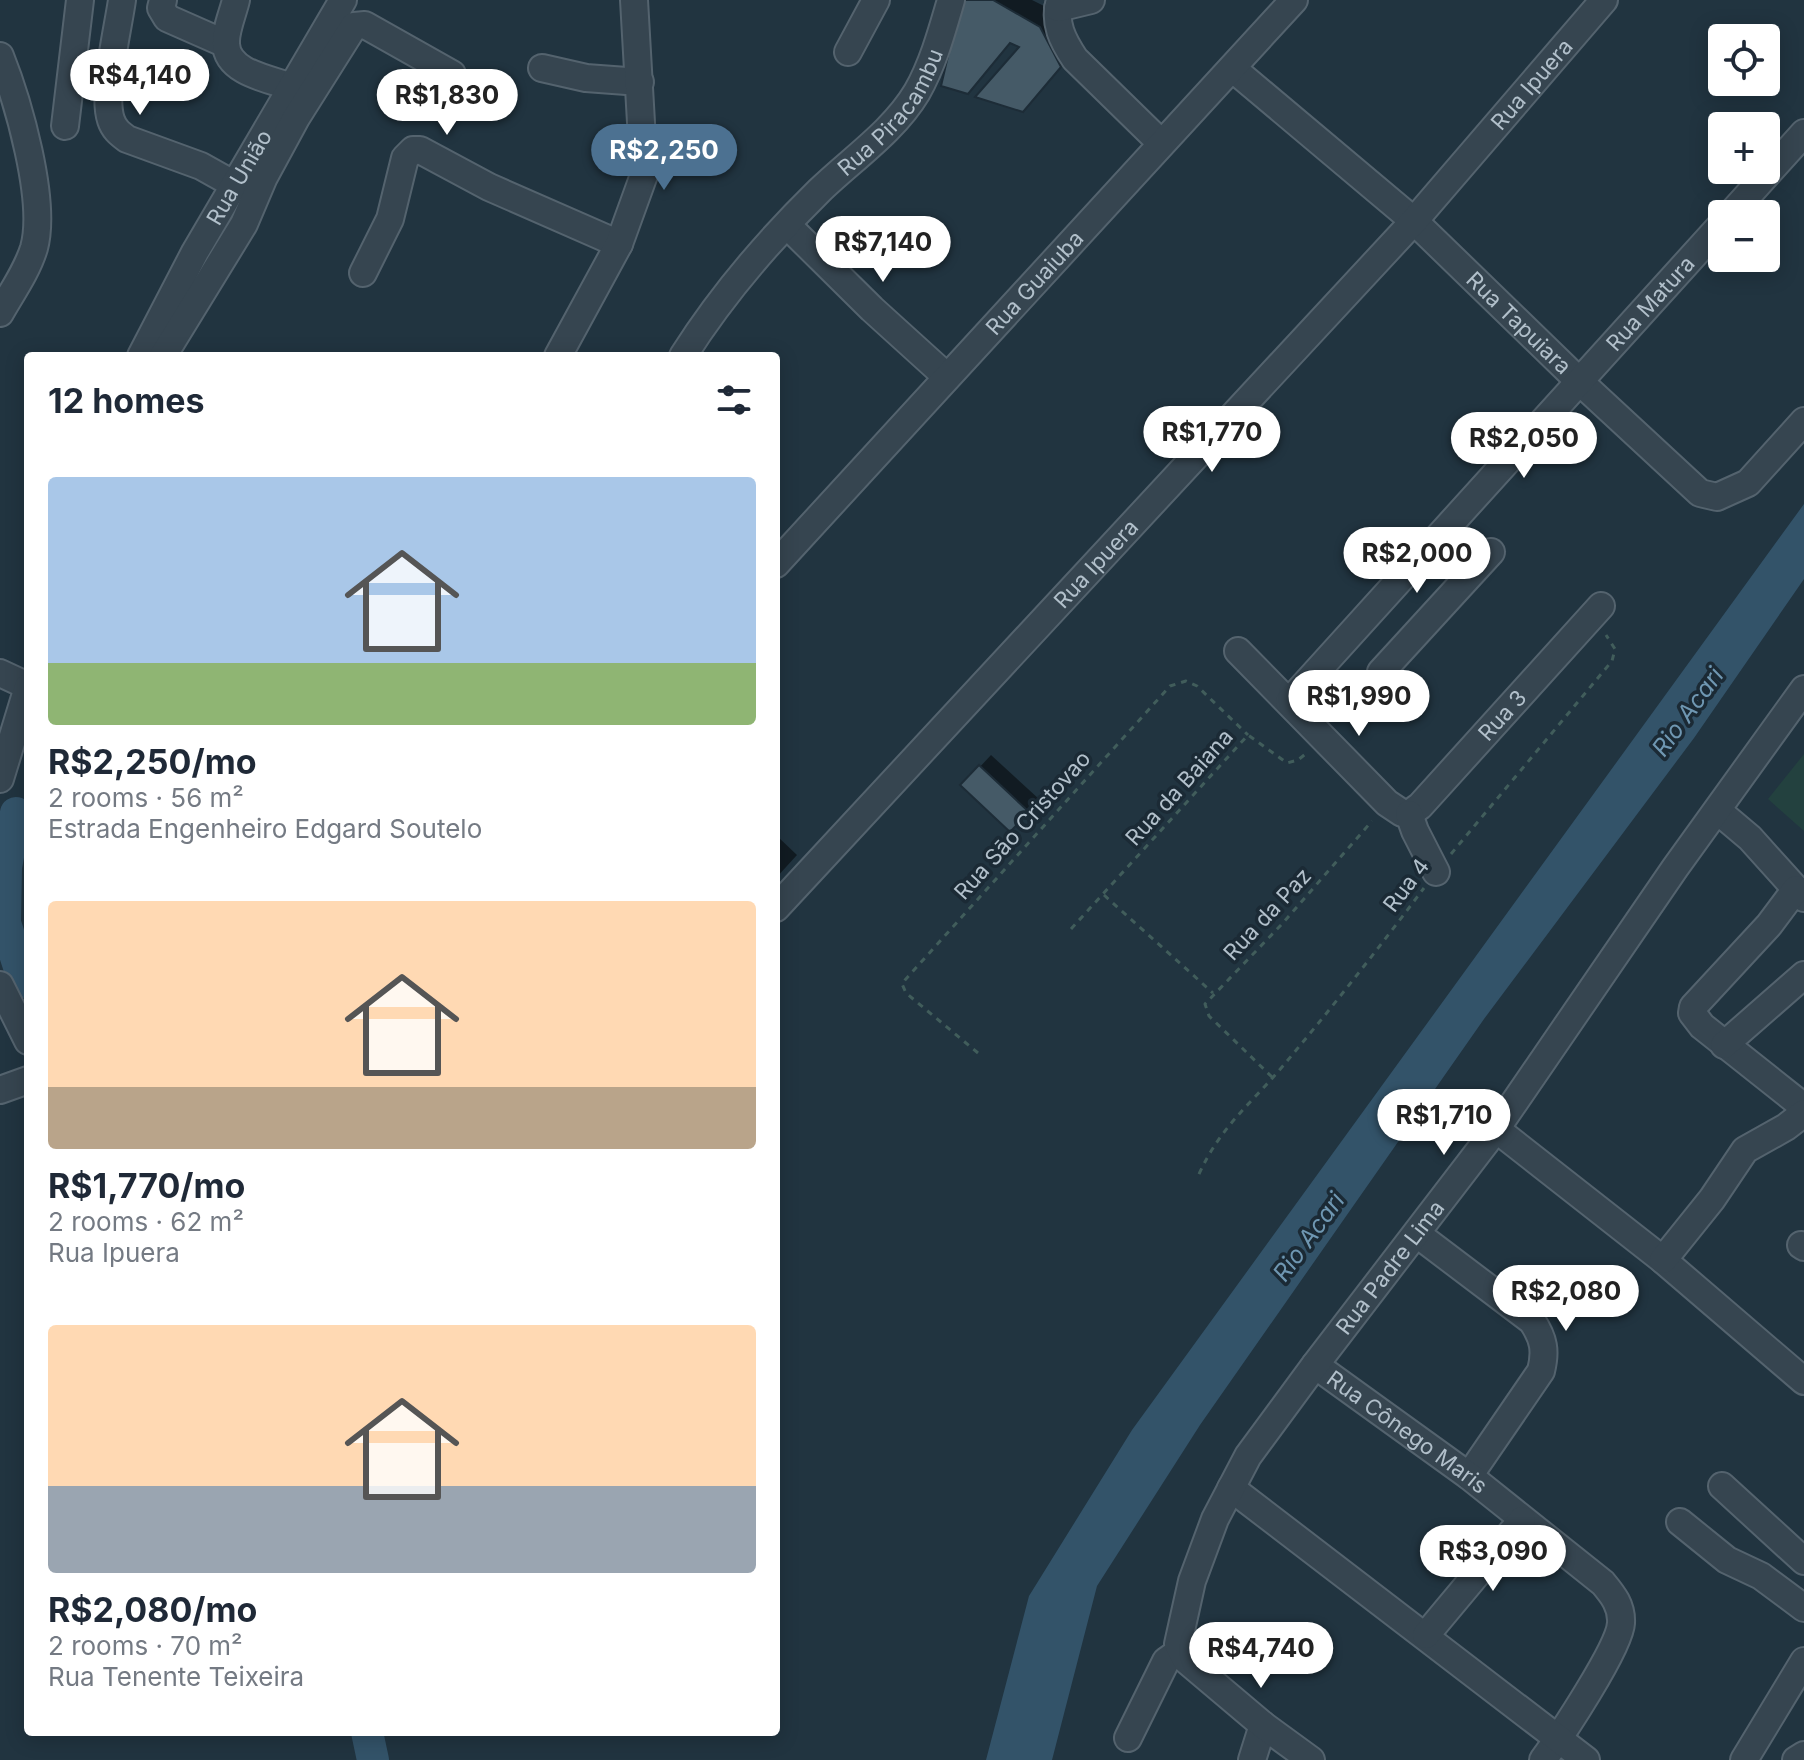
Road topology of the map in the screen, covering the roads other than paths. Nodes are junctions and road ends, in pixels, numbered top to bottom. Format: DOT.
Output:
graph roads {
  1 [pos="80,0"];
  2 [pos="122,0"];
  3 [pos="163,0"];
  4 [pos="236,0"];
  5 [pos="343,0"];
  6 [pos="634,0"];
  7 [pos="876,0"];
  8 [pos="951,0"];
  9 [pos="1294,0"];
  10 [pos="1604,0"];
  11 [pos="1077,2"];
  12 [pos="226,44"];
  13 [pos="848,52"];
  14 [pos="0,56"];
  15 [pos="542,68"];
  16 [pos="1232,68"];
  17 [pos="452,74"];
  18 [pos="640,82"];
  19 [pos="290,104"];
  20 [pos="65,126"];
  21 [pos="1804,133"];
  22 [pos="1160,142"];
  23 [pos="235,185"];
  24 [pos="1744,200"];
  25 [pos="1414,221"];
  26 [pos="787,225"];
  27 [pos="1708,239"];
  28 [pos="619,244"];
  29 [pos="195,252"];
  30 [pos="218,266"];
  31 [pos="363,273"];
  32 [pos="182,303"];
  33 [pos="0,313"];
  34 [pos="144,352"];
  35 [pos="164,352"];
  36 [pos="560,352"];
  37 [pos="686,352"];
  38 [pos="947,377"];
  39 [pos="1579,381"];
  40 [pos="1804,421"];
  41 [pos="1491,552"];
  42 [pos="780,560"];
  43 [pos="1596,611"];
  44 [pos="1347,641"];
  45 [pos="1238,651"];
  46 [pos="0,673"];
  47 [pos="24,684"];
  48 [pos="1804,689"];
  49 [pos="24,699"];
  50 [pos="1289,702"];
  51 [pos="0,777"];
  52 [pos="1398,809"];
  53 [pos="1718,811"];
  54 [pos="1436,872"];
  55 [pos="1800,893"];
  56 [pos="780,904"];
  57 [pos="1804,975"];
  58 [pos="0,985"];
  59 [pos="24,1033"];
  60 [pos="1724,1045"];
  61 [pos="24,1081"];
  62 [pos="0,1090"];
  63 [pos="1804,1110"];
  64 [pos="1496,1129"];
  65 [pos="1417,1234"];
  66 [pos="1663,1260"];
  67 [pos="1315,1365"];
  68 [pos="1804,1381"];
  69 [pos="1469,1476"];
  70 [pos="1722,1486"];
  71 [pos="1231,1488"];
  72 [pos="1522,1520"];
  73 [pos="1680,1522"];
  74 [pos="1804,1561"];
  75 [pos="1804,1608"];
  76 [pos="1426,1635"];
  77 [pos="1180,1651"];
  78 [pos="1804,1661"];
  79 [pos="1263,1725"];
  80 [pos="1128,1738"];
  81 [pos="1559,1739"];
  82 [pos="1804,1755"];
  83 [pos="1252,1760"];
  84 [pos="1311,1760"];
  85 [pos="1543,1760"];
  86 [pos="1586,1760"];
  87 [pos="1744,1760"];
  88 [pos="1796,1760"];
  1 -- 20 [label="street"];
  2 -- 23 [label="street"];
  3 -- 12 [label="street"];
  4 -- 12 [label="street"];
  5 -- 19 [label="street, Rua União"];
  6 -- 18 [label="street"];
  7 -- 13 [label="street"];
  8 -- 26 [label="street, Rua Piracambu"];
  9 -- 16 [label="street, Rua Guaiuba"];
  10 -- 25 [label="street, Rua Ipuera"];
  11 -- 22 [label="street"];
  12 -- 19 [label="street"];
  14 -- 33 [label="street"];
  15 -- 18 [label="street"];
  16 -- 22 [label="street, Rua Guaiuba"];
  16 -- 25 [label="street, Rua Tapuiara"];
  17 -- 19 [label="street"];
  18 -- 28 [label="street"];
  19 -- 23 [label="street, Rua União"];
  19 -- 30 [label="street"];
  21 -- 24 [label="street"];
  22 -- 38 [label="street, Rua Guaiuba"];
  23 -- 29 [label="street, Rua União"];
  25 -- 39 [label="street, Rua Tapuiara"];
  25 -- 56 [label="street, Rua Ipuera"];
  26 -- 37 [label="street, Rua Piracambu"];
  26 -- 38 [label="street"];
  27 -- 39 [label="street, Rua Matura"];
  28 -- 31 [label="street"];
  28 -- 36 [label="street"];
  29 -- 30 [label="street"];
  29 -- 32 [label="street, Rua União"];
  30 -- 32 [label="street"];
  32 -- 34 [label="street, Rua União"];
  32 -- 35 [label="street"];
  38 -- 42 [label="street, Rua Guaiuba"];
  39 -- 40 [label="street, Rua Tapuiara"];
  39 -- 44 [label="street, Rua Matura"];
  41 -- 44 [label="street"];
  43 -- 52 [label="street, Rua 3"];
  44 -- 50 [label="street, Rua Matura"];
  45 -- 50 [label="street"];
  46 -- 47 [label="street"];
  48 -- 53 [label="street, Rua Padre Lima"];
  49 -- 51 [label="street"];
  50 -- 52 [label="street"];
  52 -- 54 [label="street"];
  53 -- 55 [label="street"];
  53 -- 64 [label="street, Rua Padre Lima"];
  55 -- 60 [label="street"];
  57 -- 60 [label="street"];
  58 -- 59 [label="street"];
  60 -- 63 [label="street"];
  61 -- 62 [label="street"];
  63 -- 66 [label="street"];
  64 -- 65 [label="street, Rua Padre Lima"];
  64 -- 66 [label="street"];
  65 -- 67 [label="street, Rua Padre Lima"];
  65 -- 69 [label="street"];
  66 -- 68 [label="street"];
  67 -- 69 [label="street, Rua Cônego Maris"];
  67 -- 71 [label="street, Rua Padre Lima"];
  69 -- 72 [label="street, Rua Cônego Maris"];
  70 -- 74 [label="street"];
  71 -- 76 [label="street"];
  71 -- 77 [label="street, Rua Padre Lima"];
  72 -- 76 [label="street"];
  72 -- 81 [label="street, Rua Cônego Maris"];
  73 -- 75 [label="street"];
  76 -- 81 [label="street"];
  77 -- 79 [label="street"];
  77 -- 80 [label="street"];
  78 -- 87 [label="street"];
  79 -- 83 [label="street"];
  79 -- 84 [label="street"];
  81 -- 85 [label="street, Rua Cônego Maris"];
  81 -- 86 [label="street"];
  82 -- 88 [label="street"];
}
